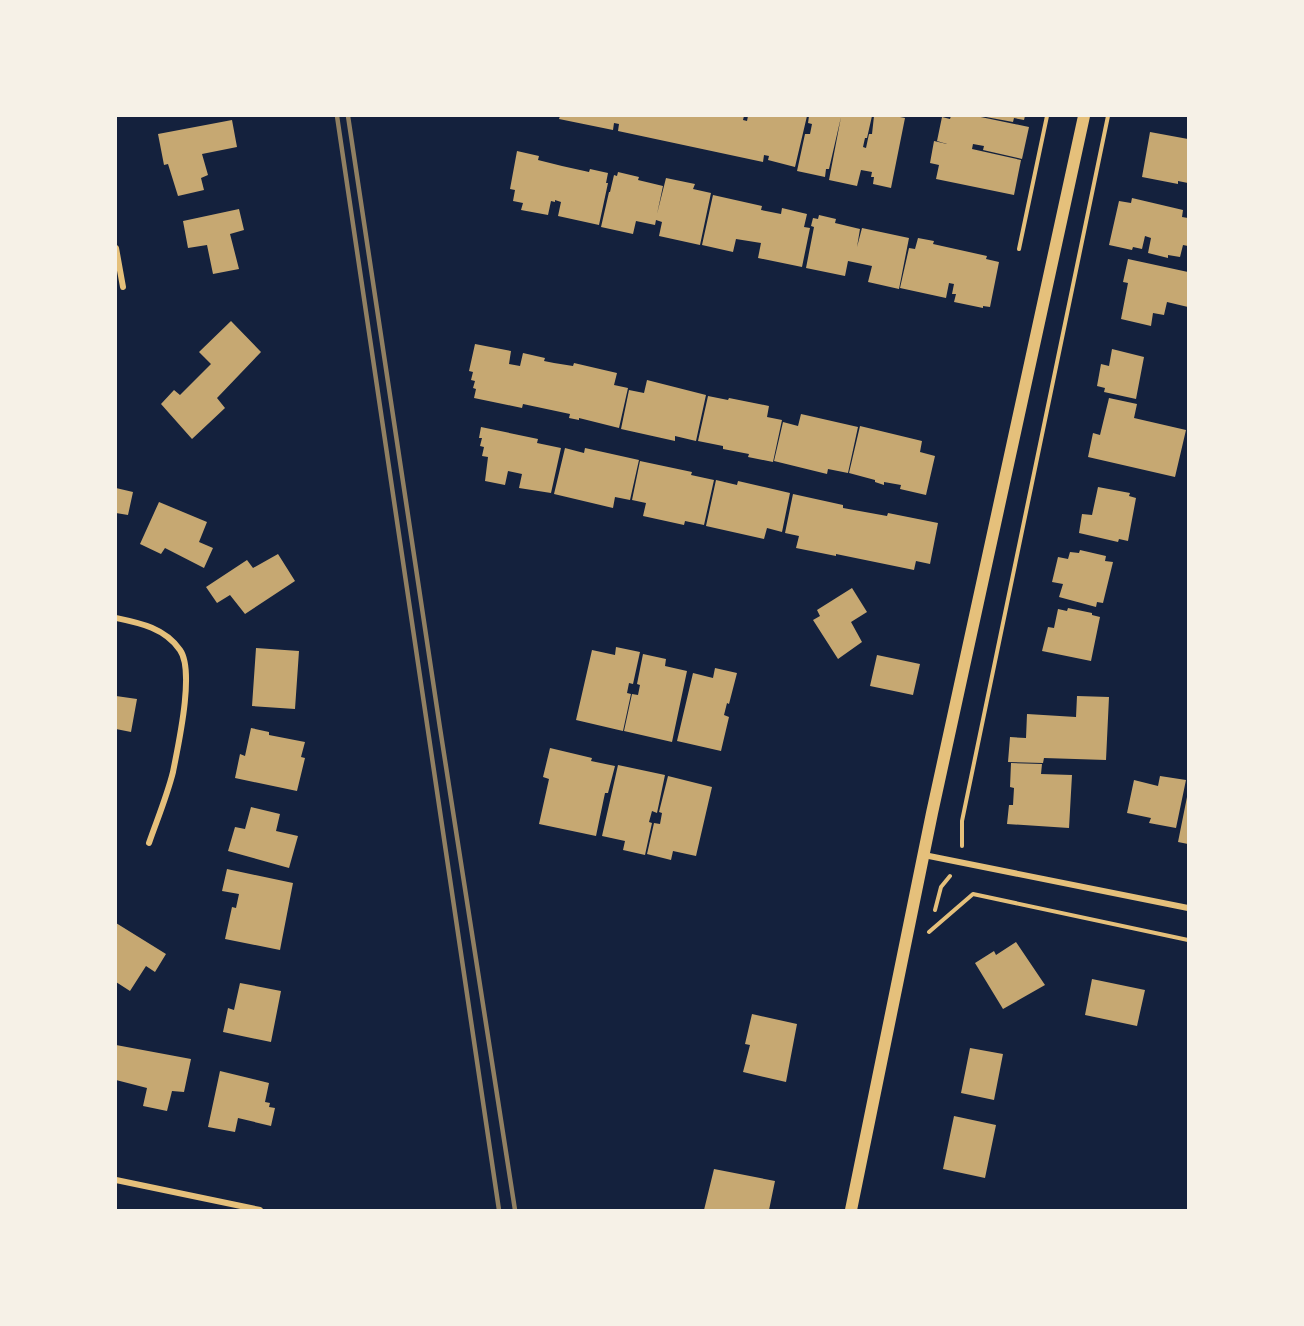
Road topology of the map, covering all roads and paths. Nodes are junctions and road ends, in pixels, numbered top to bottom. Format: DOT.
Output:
graph roads {
  1 [pos="1047,116"];
  2 [pos="1084,116"];
  3 [pos="1108,116"];
  4 [pos="116,248"];
  5 [pos="1019,249"];
  6 [pos="123,287"];
  7 [pos="116,618"];
  8 [pos="149,843"];
  9 [pos="923,855"];
  10 [pos="961,863"];
  11 [pos="1188,908"];
  12 [pos="930,931"];
  13 [pos="1188,940"];
  14 [pos="927,943"];
  15 [pos="116,1180"];
  16 [pos="260,1210"];
  17 [pos="851,1210"];
  1 -- 5 [label="path"];
  2 -- 9 [label="main road"];
  3 -- 10 [label="path"];
  4 -- 6 [label="street"];
  7 -- 8 [label="street"];
  9 -- 10 [label="street"];
  9 -- 17 [label="main road"];
  10 -- 11 [label="street"];
  10 -- 12 [label="path"];
  12 -- 13 [label="path"];
  12 -- 14 [label="path"];
  15 -- 16 [label="street"];
}
